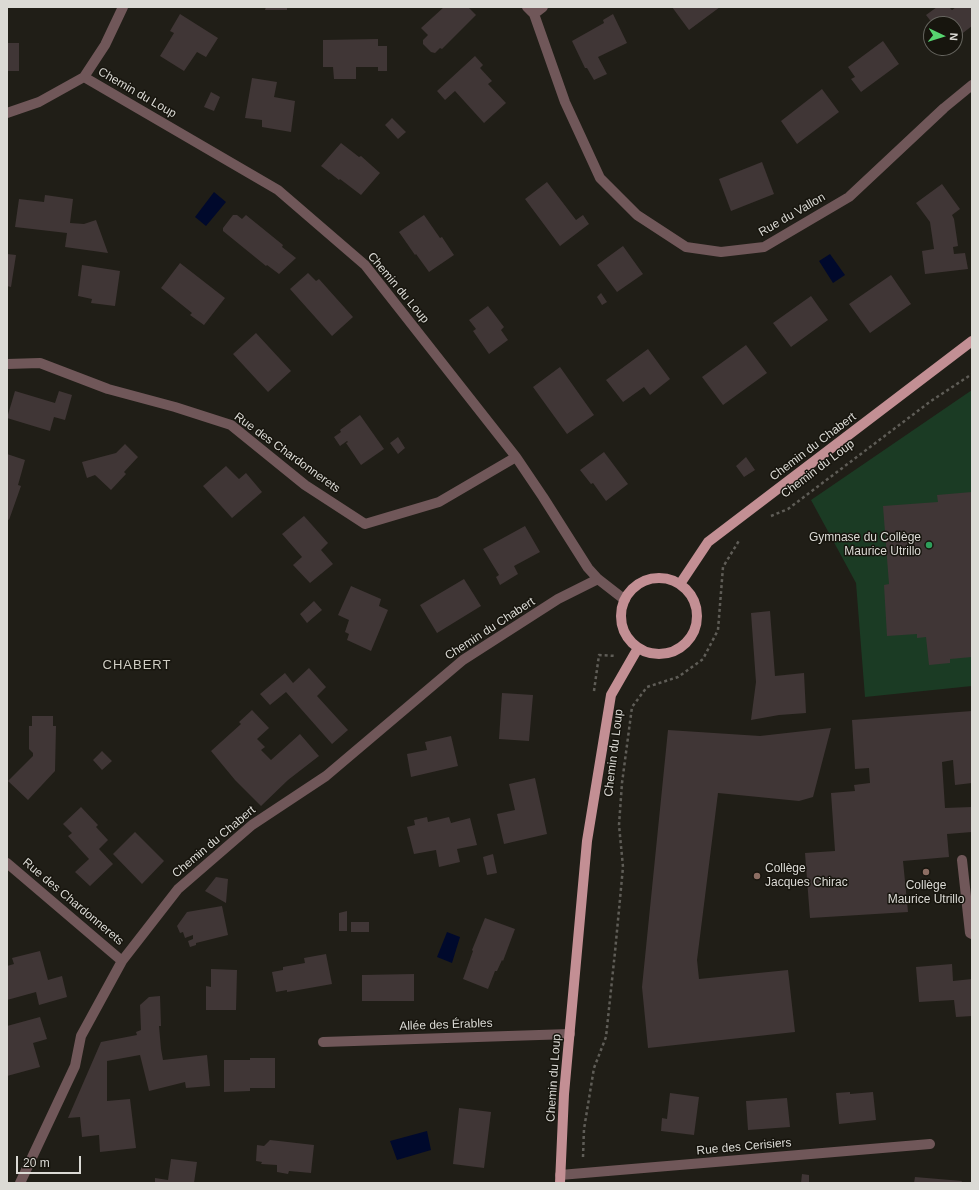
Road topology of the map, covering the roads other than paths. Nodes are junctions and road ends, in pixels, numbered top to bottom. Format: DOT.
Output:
graph roads {
  1 [pos="123,7"];
  2 [pos="543,7"];
  3 [pos="531,10"];
  4 [pos="84,77"];
  5 [pos="972,85"];
  6 [pos="7,113"];
  7 [pos="972,341"];
  8 [pos="7,364"];
  9 [pos="516,457"];
  10 [pos="598,579"];
  11 [pos="680,584"];
  12 [pos="625,600"];
  13 [pos="638,648"];
  14 [pos="962,860"];
  15 [pos="8,866"];
  16 [pos="972,934"];
  17 [pos="122,961"];
  18 [pos="570,1034"];
  19 [pos="323,1042"];
  20 [pos="930,1144"];
  21 [pos="560,1179"];
  22 [pos="20,1183"];
  1 -- 4 [label="street"];
  2 -- 3 [label="street"];
  3 -- 5 [label="street, Rue du Vallon"];
  4 -- 6 [label="street"];
  4 -- 9 [label="street, Chemin du Loup"];
  7 -- 11 [label="main road, Chemin du Chabert"];
  8 -- 9 [label="street, Rue des Chardonnerets"];
  9 -- 10 [label="street, Chemin du Loup"];
  10 -- 12 [label="street, Chemin du Loup"];
  10 -- 17 [label="street, Chemin du Chabert"];
  11 -- 12 [label="main road"];
  11 -- 13 [label="main road"];
  12 -- 13 [label="main road"];
  13 -- 18 [label="main road, Chemin du Loup"];
  14 -- 16 [label="street"];
  15 -- 17 [label="street, Rue des Chardonnerets"];
  17 -- 22 [label="street, Chemin du Chabert"];
  18 -- 19 [label="street, Allée des Érables"];
  18 -- 21 [label="main road, Chemin du Loup"];
  20 -- 21 [label="street, Rue des Cerisiers"];
}
